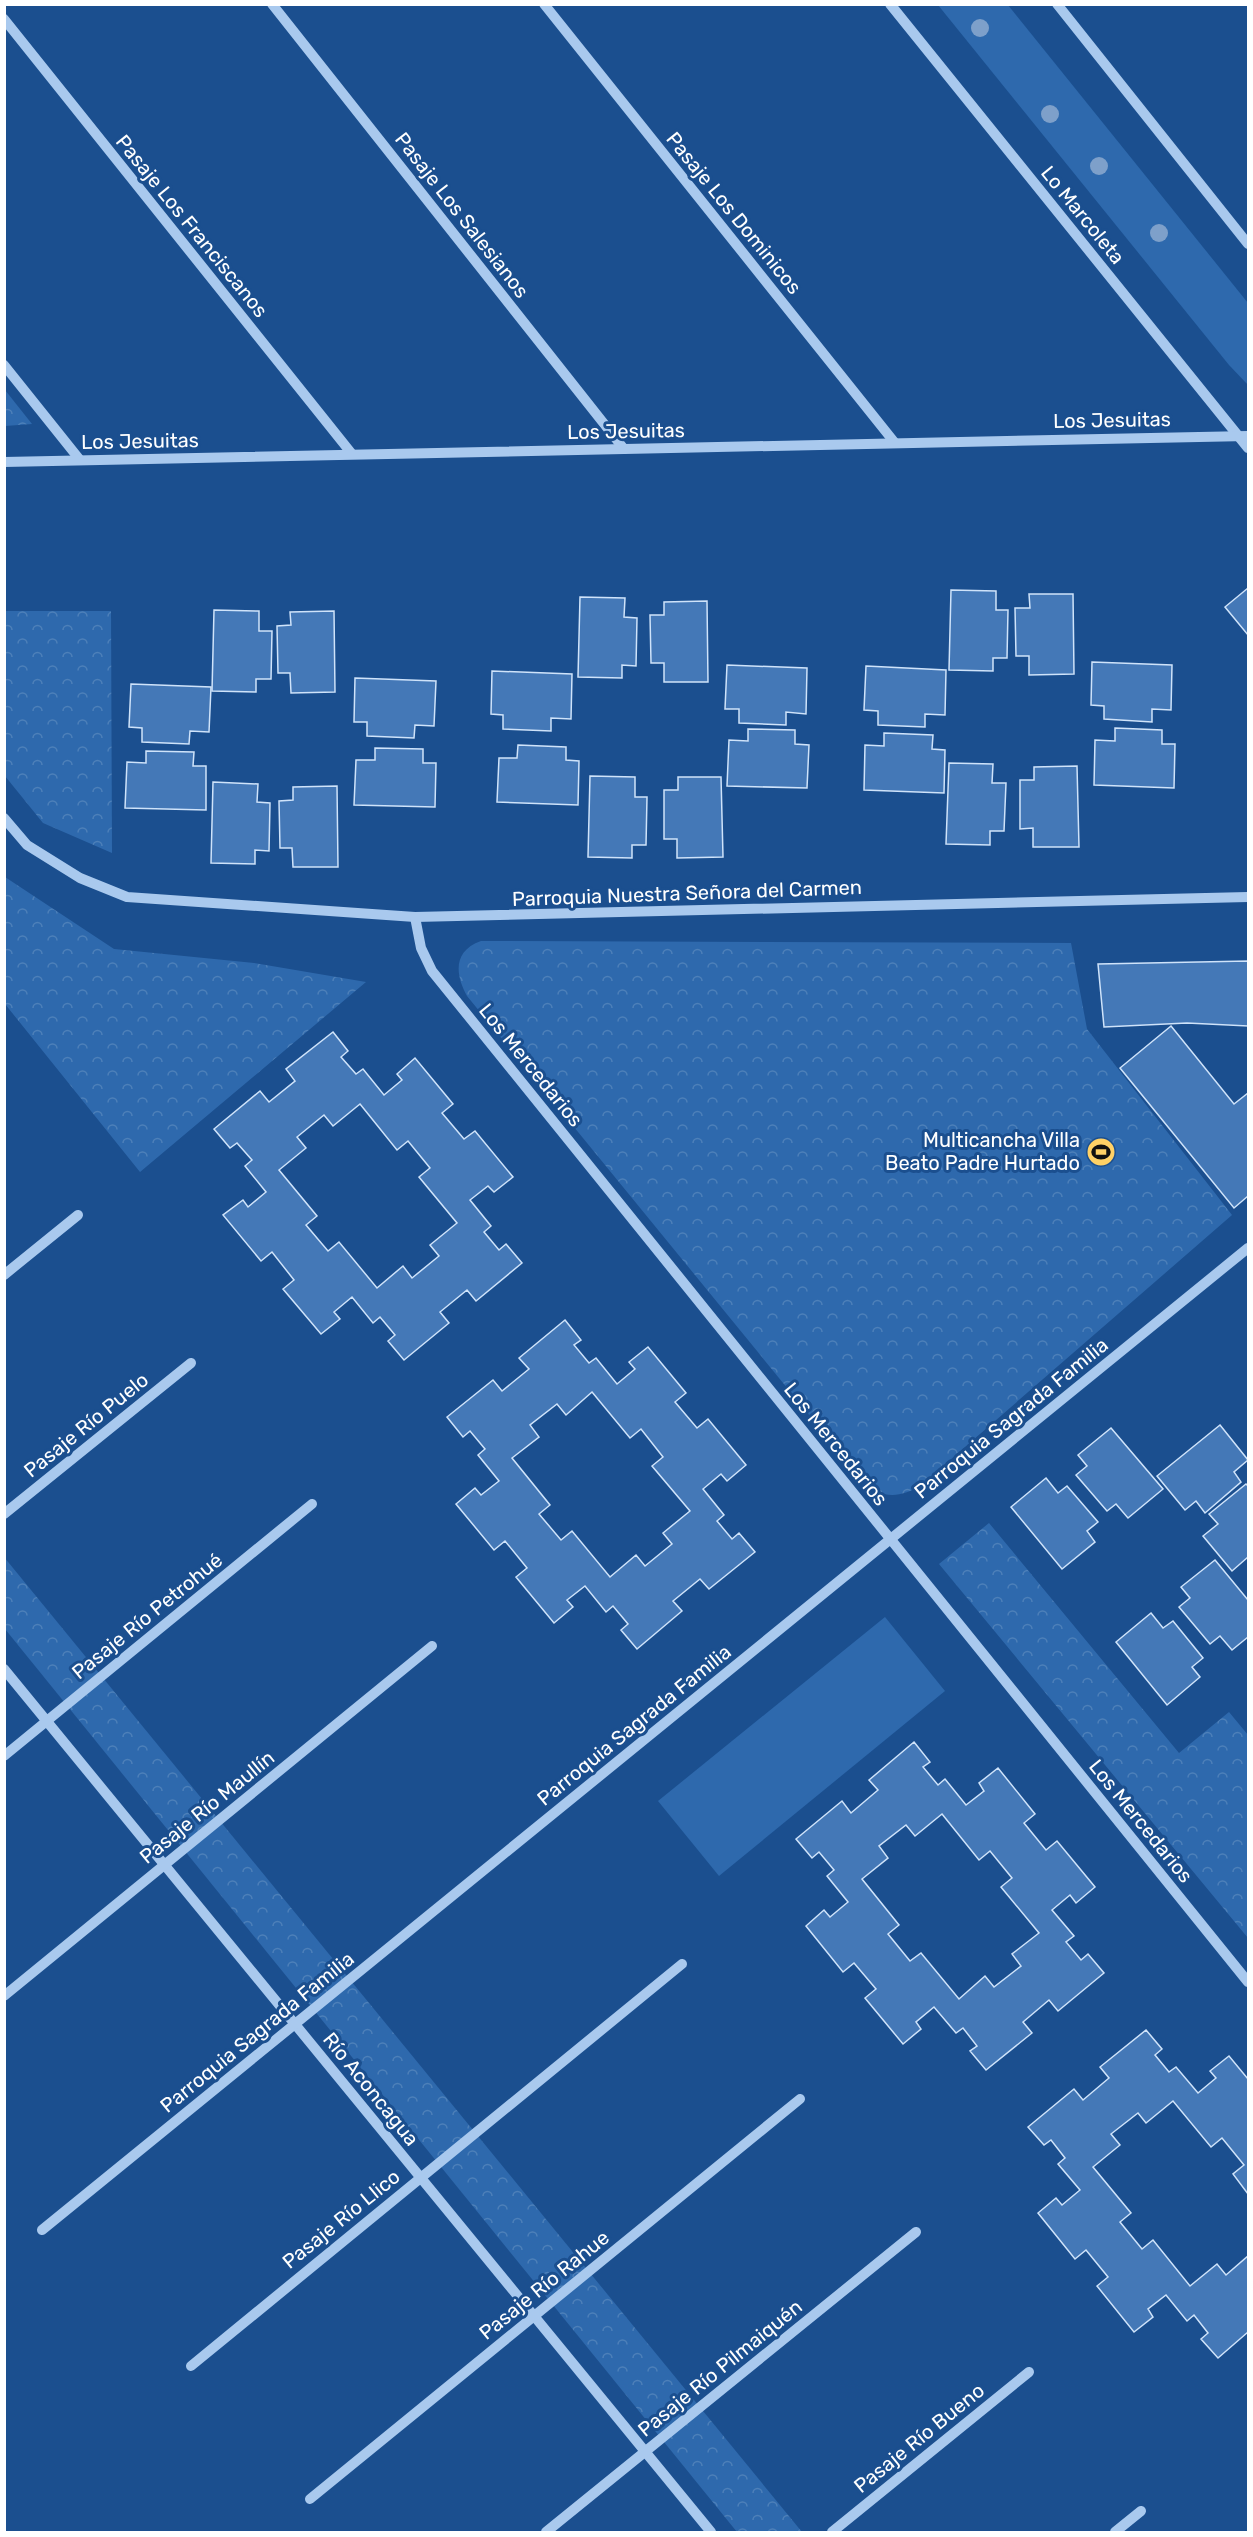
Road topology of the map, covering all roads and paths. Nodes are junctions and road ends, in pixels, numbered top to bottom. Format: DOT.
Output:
graph roads {
  1 [pos="272,4"];
  2 [pos="544,4"];
  3 [pos="890,4"];
  4 [pos="1057,4"];
  5 [pos="4,19"];
  6 [pos="1248,244"];
  7 [pos="4,365"];
  8 [pos="1244,436"];
  9 [pos="895,443"];
  10 [pos="1248,448"];
  11 [pos="624,449"];
  12 [pos="352,454"];
  13 [pos="80,460"];
  14 [pos="4,462"];
  15 [pos="4,818"];
  16 [pos="1248,897"];
  17 [pos="415,917"];
  18 [pos="78,1215"];
  19 [pos="1248,1248"];
  20 [pos="4,1275"];
  21 [pos="191,1363"];
  22 [pos="312,1504"];
  23 [pos="4,1514"];
  24 [pos="890,1540"];
  25 [pos="432,1646"];
  26 [pos="4,1669"];
  27 [pos="47,1721"];
  28 [pos="4,1756"];
  29 [pos="165,1864"];
  30 [pos="682,1964"];
  31 [pos="1248,1982"];
  32 [pos="4,1996"];
  33 [pos="295,2024"];
  34 [pos="801,2099"];
  35 [pos="420,2178"];
  36 [pos="42,2230"];
  37 [pos="916,2232"];
  38 [pos="533,2316"];
  39 [pos="191,2366"];
  40 [pos="1029,2372"];
  41 [pos="645,2452"];
  42 [pos="310,2499"];
  43 [pos="1141,2511"];
  44 [pos="546,2532"];
  45 [pos="711,2532"];
  46 [pos="832,2532"];
  47 [pos="1115,2532"];
  1 -- 11 [label="street, Pasaje Los Salesianos"];
  2 -- 9 [label="street, Pasaje Los Dominicos"];
  3 -- 8 [label="street, Lo Marcoleta"];
  4 -- 6 [label="street"];
  5 -- 12 [label="street, Pasaje Los Franciscanos"];
  7 -- 13 [label="street"];
  8 -- 9 [label="street, Los Jesuitas"];
  8 -- 10 [label="street, Lo Marcoleta"];
  9 -- 11 [label="street, Los Jesuitas"];
  11 -- 12 [label="street, Los Jesuitas"];
  12 -- 13 [label="street, Los Jesuitas"];
  13 -- 14 [label="street, Los Jesuitas"];
  15 -- 17 [label="street, Parroquia Nuestra Señora del Carmen"];
  16 -- 17 [label="street, Parroquia Nuestra Señora del Carmen"];
  17 -- 24 [label="street, Los Mercedarios"];
  18 -- 20 [label="street"];
  19 -- 24 [label="street, Parroquia Sagrada Familia"];
  21 -- 23 [label="street, Pasaje Río Puelo"];
  22 -- 27 [label="street, Pasaje Río Petrohué"];
  24 -- 31 [label="street, Los Mercedarios"];
  24 -- 33 [label="street, Parroquia Sagrada Familia"];
  25 -- 29 [label="street, Pasaje Río Maullín"];
  26 -- 27 [label="street, Río Aconcagua"];
  27 -- 28 [label="street, Pasaje Río Petrohué"];
  27 -- 29 [label="street, Río Aconcagua"];
  29 -- 32 [label="street, Pasaje Río Maullín"];
  29 -- 33 [label="street, Río Aconcagua"];
  30 -- 35 [label="street, Pasaje Río Llico"];
  33 -- 35 [label="street, Río Aconcagua"];
  33 -- 36 [label="street, Parroquia Sagrada Familia"];
  34 -- 38 [label="street, Pasaje Río Rahue"];
  35 -- 38 [label="street, Río Aconcagua"];
  35 -- 39 [label="street, Pasaje Río Llico"];
  37 -- 41 [label="street, Pasaje Río Pilmaiquén"];
  38 -- 41 [label="street, Río Aconcagua"];
  38 -- 42 [label="street, Pasaje Río Rahue"];
  40 -- 46 [label="street, Pasaje Río Bueno"];
  41 -- 44 [label="street, Pasaje Río Pilmaiquén"];
  41 -- 45 [label="street, Río Aconcagua"];
  43 -- 47 [label="street"];
}
